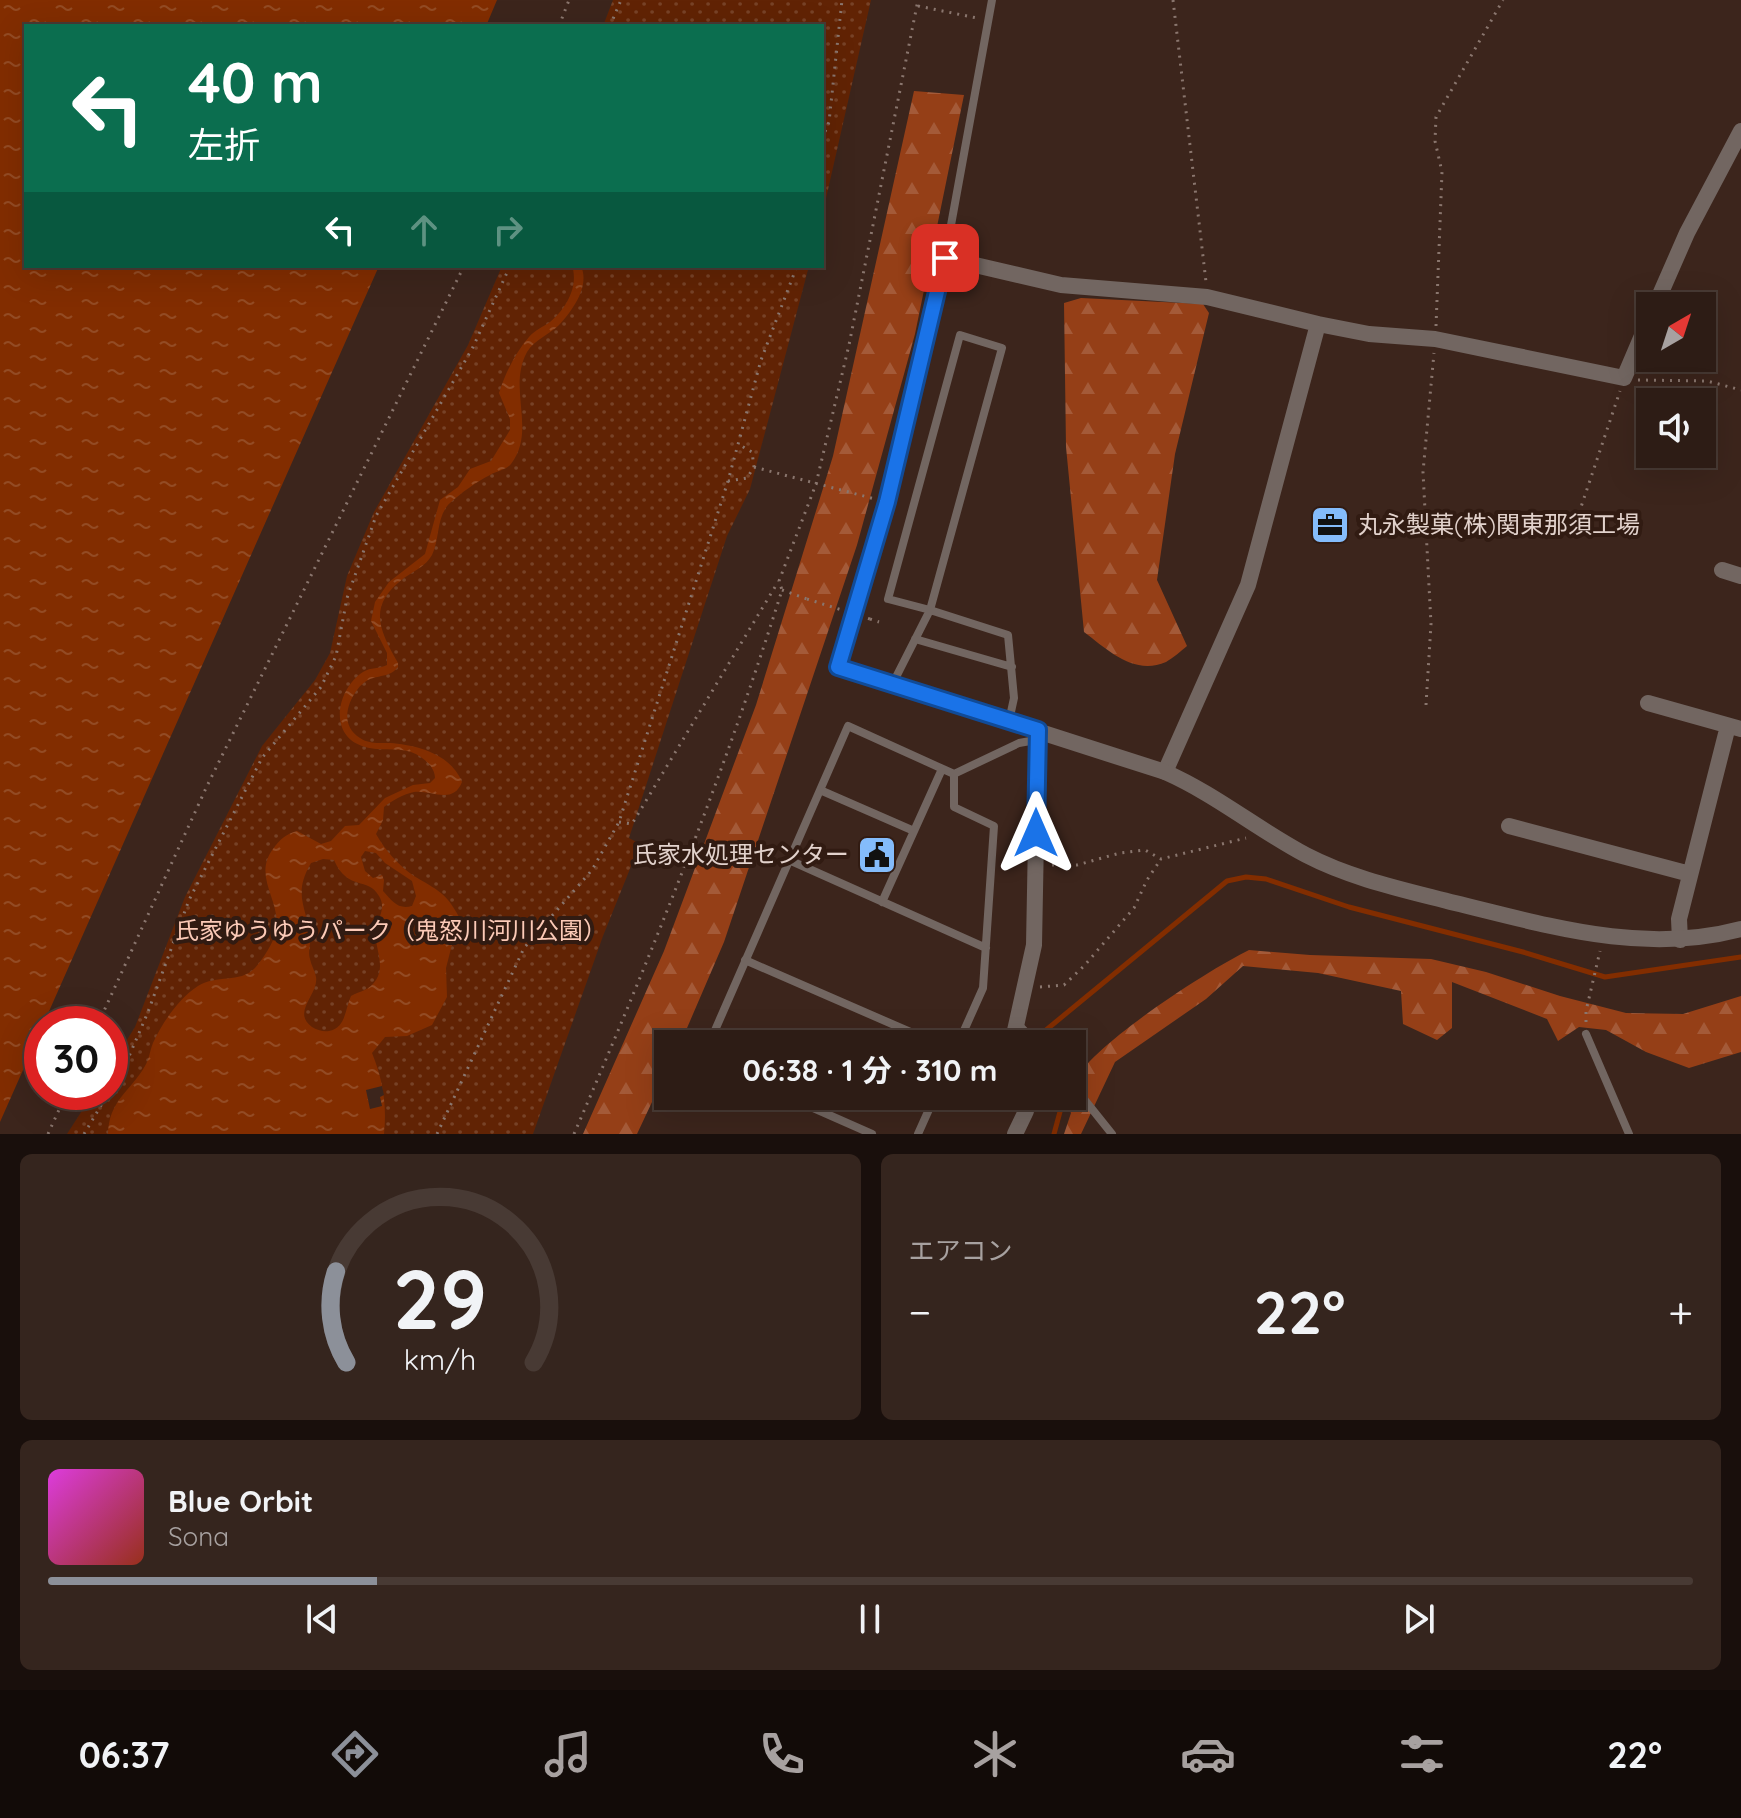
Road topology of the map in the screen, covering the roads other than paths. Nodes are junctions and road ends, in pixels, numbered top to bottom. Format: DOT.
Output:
graph roads {
  1 [pos="992,0"];
  2 [pos="1741,131"];
  3 [pos="945,258"];
  4 [pos="1661,292"];
  5 [pos="1318,324"];
  6 [pos="1636,350"];
  7 [pos="1722,570"];
  8 [pos="1741,576"];
  9 [pos="930,610"];
  10 [pos="915,639"];
  11 [pos="838,667"];
  12 [pos="1012,667"];
  13 [pos="893,683"];
  14 [pos="1648,703"];
  15 [pos="1009,722"];
  16 [pos="1734,727"];
  17 [pos="1037,735"];
  18 [pos="942,769"];
  19 [pos="1165,772"];
  20 [pos="954,774"];
  21 [pos="820,790"];
  22 [pos="1509,826"];
  23 [pos="914,831"];
  24 [pos="789,860"];
  25 [pos="1690,874"];
  26 [pos="882,902"];
  27 [pos="1741,929"];
  28 [pos="1680,940"];
  29 [pos="986,948"];
  30 [pos="745,960"];
  31 [pos="1022,1027"];
  32 [pos="715,1030"];
  33 [pos="906,1030"];
  34 [pos="964,1030"];
  35 [pos="1020,1030"];
  36 [pos="1025,1030"];
  37 [pos="1586,1034"];
  38 [pos="1086,1102"];
  39 [pos="818,1110"];
  40 [pos="929,1110"];
  41 [pos="1026,1110"];
  42 [pos="872,1134"];
  43 [pos="918,1134"];
  44 [pos="1015,1134"];
  45 [pos="1112,1134"];
  46 [pos="1629,1134"];
  1 -- 3 [label="lane"];
  2 -- 4 [label="street"];
  3 -- 5 [label="street"];
  3 -- 11 [label="lane"];
  5 -- 6 [label="street"];
  5 -- 19 [label="street"];
  7 -- 8 [label="street"];
  9 -- 9 [label="lane"];
  9 -- 10 [label="lane"];
  9 -- 12 [label="lane"];
  10 -- 12 [label="lane"];
  10 -- 13 [label="lane"];
  11 -- 13 [label="street"];
  12 -- 15 [label="lane"];
  13 -- 15 [label="street"];
  14 -- 16 [label="street"];
  15 -- 17 [label="street"];
  16 -- 25 [label="street"];
  17 -- 19 [label="street"];
  17 -- 20 [label="lane"];
  17 -- 31 [label="street"];
  18 -- 20 [label="lane"];
  18 -- 21 [label="lane"];
  18 -- 23 [label="lane"];
  19 -- 28 [label="street"];
  20 -- 29 [label="lane"];
  21 -- 23 [label="lane"];
  21 -- 24 [label="lane"];
  22 -- 25 [label="street"];
  23 -- 26 [label="lane"];
  24 -- 26 [label="lane"];
  24 -- 30 [label="lane"];
  25 -- 28 [label="street"];
  26 -- 29 [label="lane"];
  27 -- 28 [label="street"];
  29 -- 34 [label="lane"];
  30 -- 32 [label="lane"];
  30 -- 33 [label="lane"];
  31 -- 35 [label="street"];
  31 -- 36 [label="lane"];
  37 -- 46 [label="lane"];
  38 -- 45 [label="lane"];
  39 -- 42 [label="lane"];
  40 -- 43 [label="lane"];
  41 -- 44 [label="street"];
}
